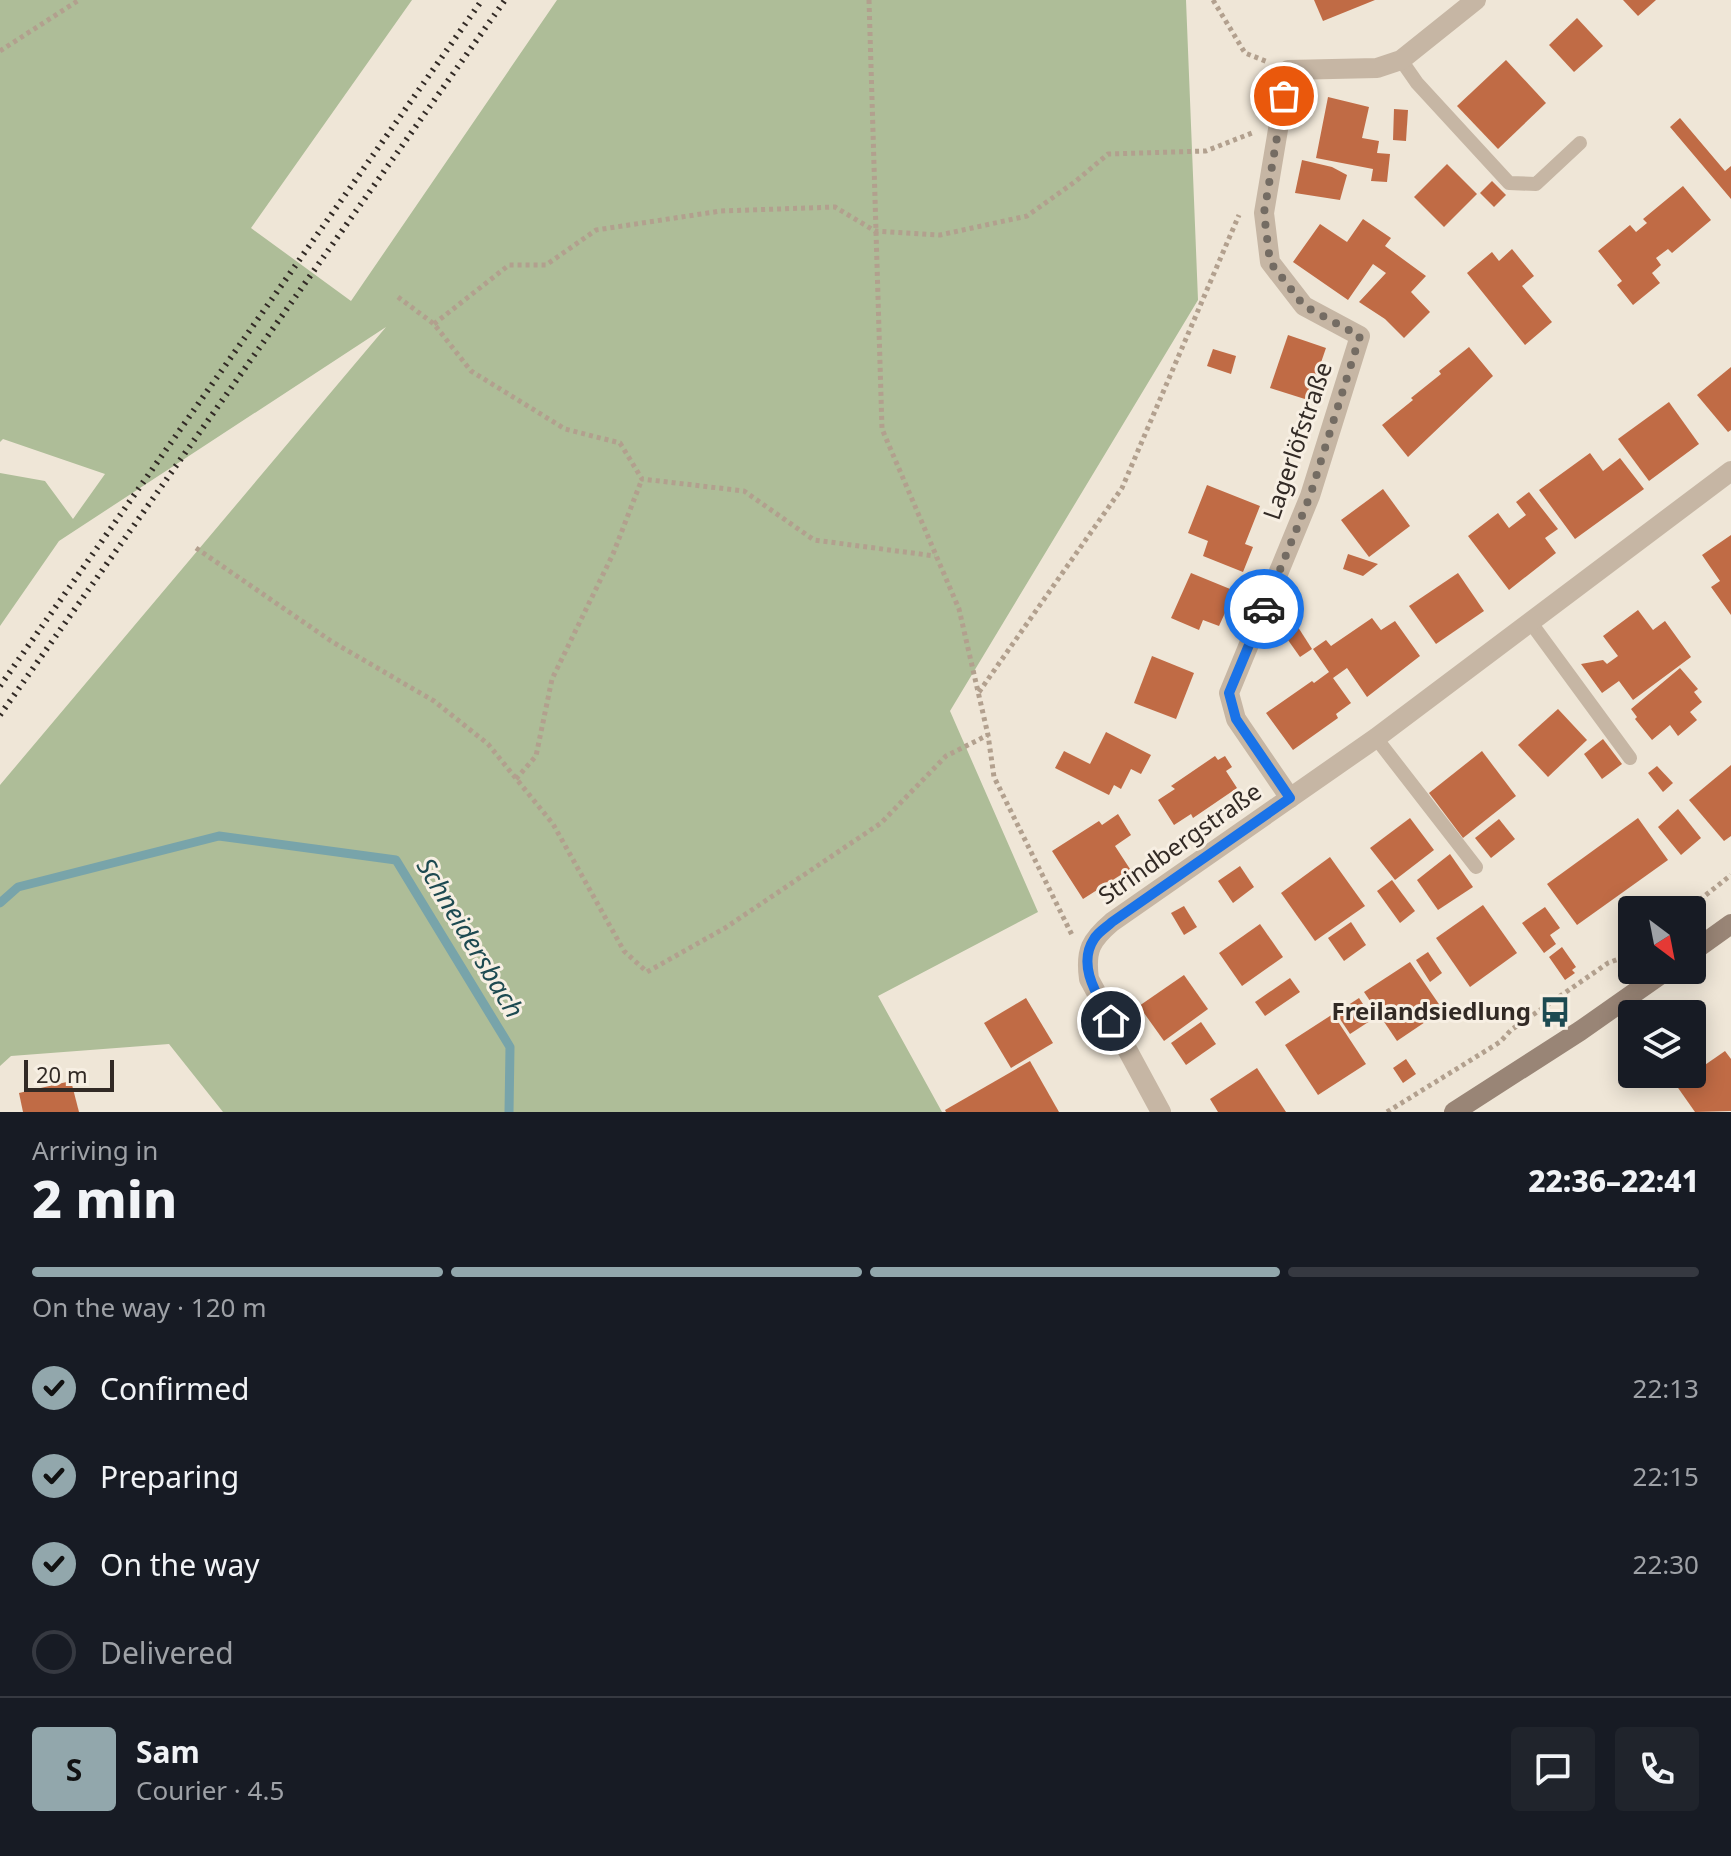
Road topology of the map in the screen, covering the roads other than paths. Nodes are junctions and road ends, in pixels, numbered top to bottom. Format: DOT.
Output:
graph roads {
  1 [pos="1461,5"];
  2 [pos="1401,60"];
  3 [pos="1580,143"];
  4 [pos="1731,471"];
  5 [pos="1531,623"];
  6 [pos="1376,738"];
  7 [pos="1630,758"];
  8 [pos="1290,798"];
  9 [pos="1476,867"];
  10 [pos="1731,924"];
  11 [pos="1706,942"];
  12 [pos="1647,984"];
  13 [pos="1161,1112"];
  14 [pos="1454,1112"];
  1 -- 2 [label="street"];
  2 -- 3 [label="lane"];
  2 -- 8 [label="street, Lagerlöfstraße"];
  4 -- 5 [label="street, Strindbergstraße"];
  5 -- 6 [label="street, Strindbergstraße"];
  5 -- 7 [label="lane"];
  6 -- 8 [label="street, Strindbergstraße"];
  6 -- 9 [label="lane"];
  8 -- 13 [label="street, Strindbergstraße"];
  10 -- 11 [label="main road"];
  12 -- 14 [label="main road"];
}
